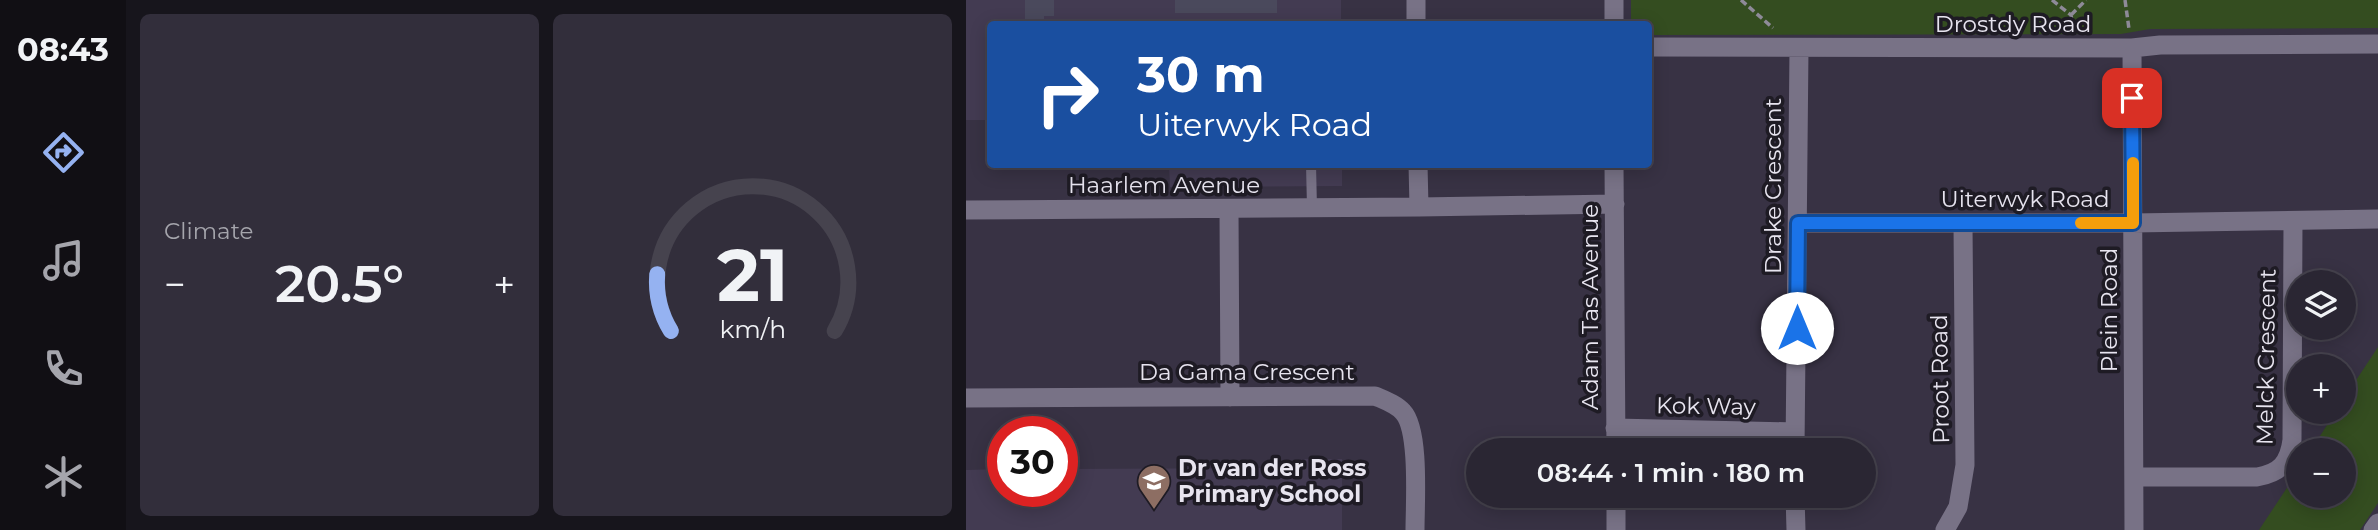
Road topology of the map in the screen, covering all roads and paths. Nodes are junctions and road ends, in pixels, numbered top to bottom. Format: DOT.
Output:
graph roads {
  1 [pos="1416,0"];
  2 [pos="1614,0"];
  3 [pos="1741,0"];
  4 [pos="2052,0"];
  5 [pos="2086,0"];
  6 [pos="2125,0"];
  7 [pos="2071,15"];
  8 [pos="1416,21"];
  9 [pos="1614,21"];
  10 [pos="2378,44"];
  11 [pos="1652,47"];
  12 [pos="2076,48"];
  13 [pos="2132,48"];
  14 [pos="1799,50"];
  15 [pos="1311,168"];
  16 [pos="1418,168"];
  17 [pos="1614,168"];
  18 [pos="1615,204"];
  19 [pos="1419,207"];
  20 [pos="1312,208"];
  21 [pos="1229,209"];
  22 [pos="966,210"];
  23 [pos="2378,219"];
  24 [pos="2293,222"];
  25 [pos="1798,223"];
  26 [pos="2133,223"];
  27 [pos="1963,224"];
  28 [pos="1230,397"];
  29 [pos="966,398"];
  30 [pos="1615,428"];
  31 [pos="1615,438"];
  32 [pos="1753,438"];
  33 [pos="1795,438"];
  34 [pos="2134,477"];
  35 [pos="1616,508"];
  36 [pos="1796,508"];
  37 [pos="2378,523"];
  38 [pos="1415,530"];
  39 [pos="1616,530"];
  40 [pos="1796,530"];
  41 [pos="1945,530"];
  42 [pos="2134,530"];
  43 [pos="2373,530"];
  1 -- 8 [label="street"];
  2 -- 9 [label="street"];
  3 -- 14 [label="path"];
  4 -- 7 [label="path"];
  5 -- 7 [label="path"];
  6 -- 13 [label="path"];
  7 -- 12 [label="path"];
  10 -- 13 [label="street, Drostdy Road"];
  11 -- 14 [label="street, Drostdy Road"];
  12 -- 13 [label="street, Drostdy Road"];
  12 -- 14 [label="street, Drostdy Road"];
  13 -- 26 [label="street, Plein Road"];
  14 -- 25 [label="street, Drake Crescent"];
  15 -- 20 [label="lane"];
  16 -- 19 [label="street"];
  17 -- 18 [label="street, Adam Tas Avenue"];
  18 -- 19 [label="street, Haarlem Avenue"];
  18 -- 30 [label="street, Adam Tas Avenue"];
  19 -- 20 [label="street, Haarlem Avenue"];
  20 -- 21 [label="street, Haarlem Avenue"];
  21 -- 22 [label="street, Haarlem Avenue"];
  21 -- 28 [label="street"];
  23 -- 24 [label="street, Uiterwyk Road"];
  24 -- 26 [label="street, Uiterwyk Road"];
  24 -- 34 [label="street, Melck Crescent"];
  25 -- 27 [label="street, Uiterwyk Road"];
  25 -- 33 [label="street, Drake Crescent"];
  26 -- 27 [label="street, Uiterwyk Road"];
  26 -- 34 [label="street, Plein Road"];
  27 -- 41 [label="street, Proot Road"];
  28 -- 29 [label="street, Da Gama Crescent"];
  28 -- 38 [label="street, Da Gama Crescent"];
  30 -- 31 [label="street, Adam Tas Avenue"];
  30 -- 32 [label="street, Kok Way"];
  34 -- 42 [label="street, Plein Road"];
  35 -- 39 [label="street"];
  36 -- 40 [label="street"];
  37 -- 43 [label="street"];
}
